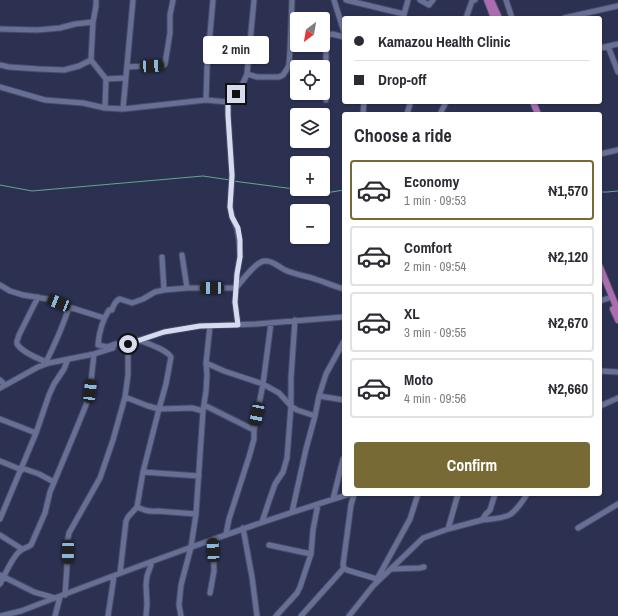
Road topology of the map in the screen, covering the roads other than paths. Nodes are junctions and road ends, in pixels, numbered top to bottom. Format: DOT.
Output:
graph roads {
  1 [pos="96,0"];
  2 [pos="133,0"];
  3 [pos="173,0"];
  4 [pos="213,0"];
  5 [pos="254,0"];
  6 [pos="292,0"];
  7 [pos="334,0"];
  8 [pos="346,0"];
  9 [pos="408,0"];
  10 [pos="420,0"];
  11 [pos="433,0"];
  12 [pos="475,0"];
  13 [pos="487,0"];
  14 [pos="491,0"];
  15 [pos="506,0"];
  16 [pos="618,6"];
  17 [pos="403,16"];
  18 [pos="467,16"];
  19 [pos="493,16"];
  20 [pos="498,16"];
  21 [pos="511,16"];
  22 [pos="573,16"];
  23 [pos="93,22"];
  24 [pos="342,26"];
  25 [pos="0,29"];
  26 [pos="342,36"];
  27 [pos="618,44"];
  28 [pos="608,46"];
  29 [pos="602,48"];
  30 [pos="91,60"];
  31 [pos="326,60"];
  32 [pos="0,65"];
  33 [pos="288,65"];
  34 [pos="128,67"];
  35 [pos="618,72"];
  36 [pos="247,74"];
  37 [pos="126,78"];
  38 [pos="106,79"];
  39 [pos="0,87"];
  40 [pos="206,100"];
  41 [pos="228,102"];
  42 [pos="410,104"];
  43 [pos="105,108"];
  44 [pos="123,109"];
  45 [pos="408,112"];
  46 [pos="618,150"];
  47 [pos="602,154"];
  48 [pos="182,255"];
  49 [pos="162,257"];
  50 [pos="602,272"];
  51 [pos="602,281"];
  52 [pos="0,285"];
  53 [pos="187,288"];
  54 [pos="236,288"];
  55 [pos="342,288"];
  56 [pos="164,290"];
  57 [pos="38,297"];
  58 [pos="609,298"];
  59 [pos="602,300"];
  60 [pos="69,308"];
  61 [pos="618,311"];
  62 [pos="342,317"];
  63 [pos="104,318"];
  64 [pos="295,320"];
  65 [pos="618,320"];
  66 [pos="271,323"];
  67 [pos="238,325"];
  68 [pos="210,326"];
  69 [pos="139,340"];
  70 [pos="128,344"];
  71 [pos="342,348"];
  72 [pos="94,354"];
  73 [pos="68,359"];
  74 [pos="47,362"];
  75 [pos="206,363"];
  76 [pos="602,370"];
  77 [pos="618,372"];
  78 [pos="0,380"];
  79 [pos="263,384"];
  80 [pos="5,385"];
  81 [pos="0,388"];
  82 [pos="319,396"];
  83 [pos="125,397"];
  84 [pos="618,398"];
  85 [pos="342,400"];
  86 [pos="602,405"];
  87 [pos="291,406"];
  88 [pos="204,408"];
  89 [pos="159,409"];
  90 [pos="315,416"];
  91 [pos="0,419"];
  92 [pos="254,430"];
  93 [pos="36,433"];
  94 [pos="0,460"];
  95 [pos="342,464"];
  96 [pos="22,469"];
  97 [pos="143,472"];
  98 [pos="199,476"];
  99 [pos="54,482"];
  100 [pos="343,496"];
  101 [pos="353,496"];
  102 [pos="417,496"];
  103 [pos="457,496"];
  104 [pos="494,496"];
  105 [pos="526,496"];
  106 [pos="333,499"];
  107 [pos="318,504"];
  108 [pos="618,504"];
  109 [pos="137,507"];
  110 [pos="292,512"];
  111 [pos="196,514"];
  112 [pos="0,519"];
  113 [pos="482,520"];
  114 [pos="262,522"];
  115 [pos="243,528"];
  116 [pos="448,528"];
  117 [pos="578,528"];
  118 [pos="226,534"];
  119 [pos="0,535"];
  120 [pos="213,539"];
  121 [pos="269,545"];
  122 [pos="191,548"];
  123 [pos="22,549"];
  124 [pos="310,554"];
  125 [pos="152,562"];
  126 [pos="424,567"];
  127 [pos="344,568"];
  128 [pos="392,568"];
  129 [pos="120,573"];
  130 [pos="2,576"];
  131 [pos="114,576"];
  132 [pos="377,579"];
  133 [pos="0,584"];
  134 [pos="374,586"];
  135 [pos="210,593"];
  136 [pos="60,596"];
  137 [pos="21,614"];
  138 [pos="0,616"];
  139 [pos="55,616"];
  140 [pos="108,616"];
  141 [pos="146,616"];
  142 [pos="181,616"];
  143 [pos="257,616"];
  144 [pos="276,616"];
  145 [pos="300,616"];
  146 [pos="349,616"];
  1 -- 23 [label="street"];
  2 -- 34 [label="street"];
  3 -- 34 [label="street"];
  4 -- 40 [label="street"];
  5 -- 36 [label="street"];
  6 -- 33 [label="street"];
  7 -- 24 [label="street"];
  8 -- 17 [label="street"];
  9 -- 17 [label="street"];
  10 -- 11 [label="street"];
  12 -- 18 [label="street"];
  13 -- 19 [label="main road"];
  14 -- 20 [label="main road"];
  15 -- 21 [label="street"];
  16 -- 22 [label="street"];
  23 -- 25 [label="street"];
  23 -- 30 [label="street"];
  26 -- 31 [label="street"];
  27 -- 28 [label="street"];
  28 -- 29 [label="street"];
  28 -- 35 [label="street"];
  30 -- 32 [label="street"];
  30 -- 38 [label="street"];
  33 -- 36 [label="street"];
  34 -- 37 [label="street"];
  36 -- 41 [label="street"];
  37 -- 38 [label="street"];
  37 -- 44 [label="street"];
  38 -- 43 [label="street"];
  39 -- 43 [label="street"];
  40 -- 41 [label="street"];
  40 -- 44 [label="street"];
  41 -- 54 [label="street"];
  42 -- 45 [label="street"];
  43 -- 44 [label="street"];
  46 -- 47 [label="street"];
  48 -- 53 [label="street"];
  49 -- 56 [label="street"];
  50 -- 61 [label="main road"];
  51 -- 58 [label="main road"];
  52 -- 57 [label="street"];
  53 -- 54 [label="street"];
  53 -- 56 [label="street"];
  54 -- 55 [label="street"];
  54 -- 67 [label="street"];
  56 -- 63 [label="street"];
  57 -- 60 [label="street"];
  57 -- 74 [label="street"];
  58 -- 59 [label="street"];
  58 -- 65 [label="main road"];
  60 -- 63 [label="street"];
  60 -- 74 [label="street"];
  62 -- 64 [label="street"];
  63 -- 70 [label="street"];
  64 -- 66 [label="street"];
  64 -- 87 [label="street"];
  66 -- 67 [label="street"];
  66 -- 79 [label="street"];
  67 -- 68 [label="street"];
  68 -- 69 [label="street"];
  68 -- 75 [label="street"];
  69 -- 70 [label="street"];
  69 -- 89 [label="street"];
  70 -- 72 [label="street"];
  70 -- 83 [label="street"];
  71 -- 82 [label="street"];
  72 -- 73 [label="street"];
  72 -- 99 [label="street"];
  73 -- 74 [label="street"];
  73 -- 93 [label="street"];
  74 -- 80 [label="street"];
  75 -- 79 [label="street"];
  75 -- 88 [label="street"];
  76 -- 77 [label="street"];
  78 -- 80 [label="street"];
  79 -- 87 [label="street"];
  79 -- 92 [label="street"];
  80 -- 81 [label="street"];
  82 -- 85 [label="street"];
  82 -- 90 [label="street"];
  83 -- 89 [label="street"];
  83 -- 136 [label="street"];
  84 -- 86 [label="street"];
  87 -- 90 [label="street"];
  87 -- 114 [label="street"];
  88 -- 89 [label="street"];
  88 -- 92 [label="street"];
  88 -- 98 [label="street"];
  89 -- 97 [label="street"];
  90 -- 110 [label="street"];
  91 -- 93 [label="street"];
  92 -- 118 [label="street"];
  93 -- 96 [label="street"];
  94 -- 96 [label="street"];
  95 -- 106 [label="street"];
  96 -- 99 [label="street"];
  96 -- 112 [label="street"];
  97 -- 98 [label="street"];
  97 -- 109 [label="street"];
  98 -- 111 [label="street"];
  99 -- 123 [label="street"];
  100 -- 106 [label="street"];
  101 -- 127 [label="street"];
  102 -- 132 [label="street"];
  103 -- 116 [label="street"];
  104 -- 113 [label="street"];
  105 -- 113 [label="street"];
  106 -- 107 [label="street"];
  107 -- 110 [label="street"];
  107 -- 124 [label="street"];
  108 -- 117 [label="street"];
  109 -- 111 [label="street"];
  109 -- 129 [label="street"];
  110 -- 114 [label="street"];
  111 -- 122 [label="street"];
  113 -- 116 [label="street"];
  114 -- 115 [label="street"];
  115 -- 118 [label="street"];
  115 -- 143 [label="street"];
  116 -- 128 [label="street"];
  118 -- 120 [label="street"];
  119 -- 123 [label="street"];
  120 -- 122 [label="street"];
  120 -- 135 [label="street"];
  121 -- 124 [label="street"];
  122 -- 125 [label="street"];
  122 -- 142 [label="street"];
  123 -- 130 [label="street"];
  124 -- 144 [label="street"];
  125 -- 129 [label="street"];
  125 -- 141 [label="street"];
  126 -- 128 [label="street"];
  127 -- 132 [label="street"];
  127 -- 145 [label="street"];
  128 -- 134 [label="street"];
  129 -- 131 [label="street"];
  130 -- 133 [label="street"];
  130 -- 136 [label="street"];
  131 -- 136 [label="street"];
  131 -- 140 [label="street"];
  132 -- 134 [label="street"];
  134 -- 146 [label="street"];
  136 -- 137 [label="street"];
  136 -- 139 [label="street"];
  137 -- 138 [label="street"];
}
